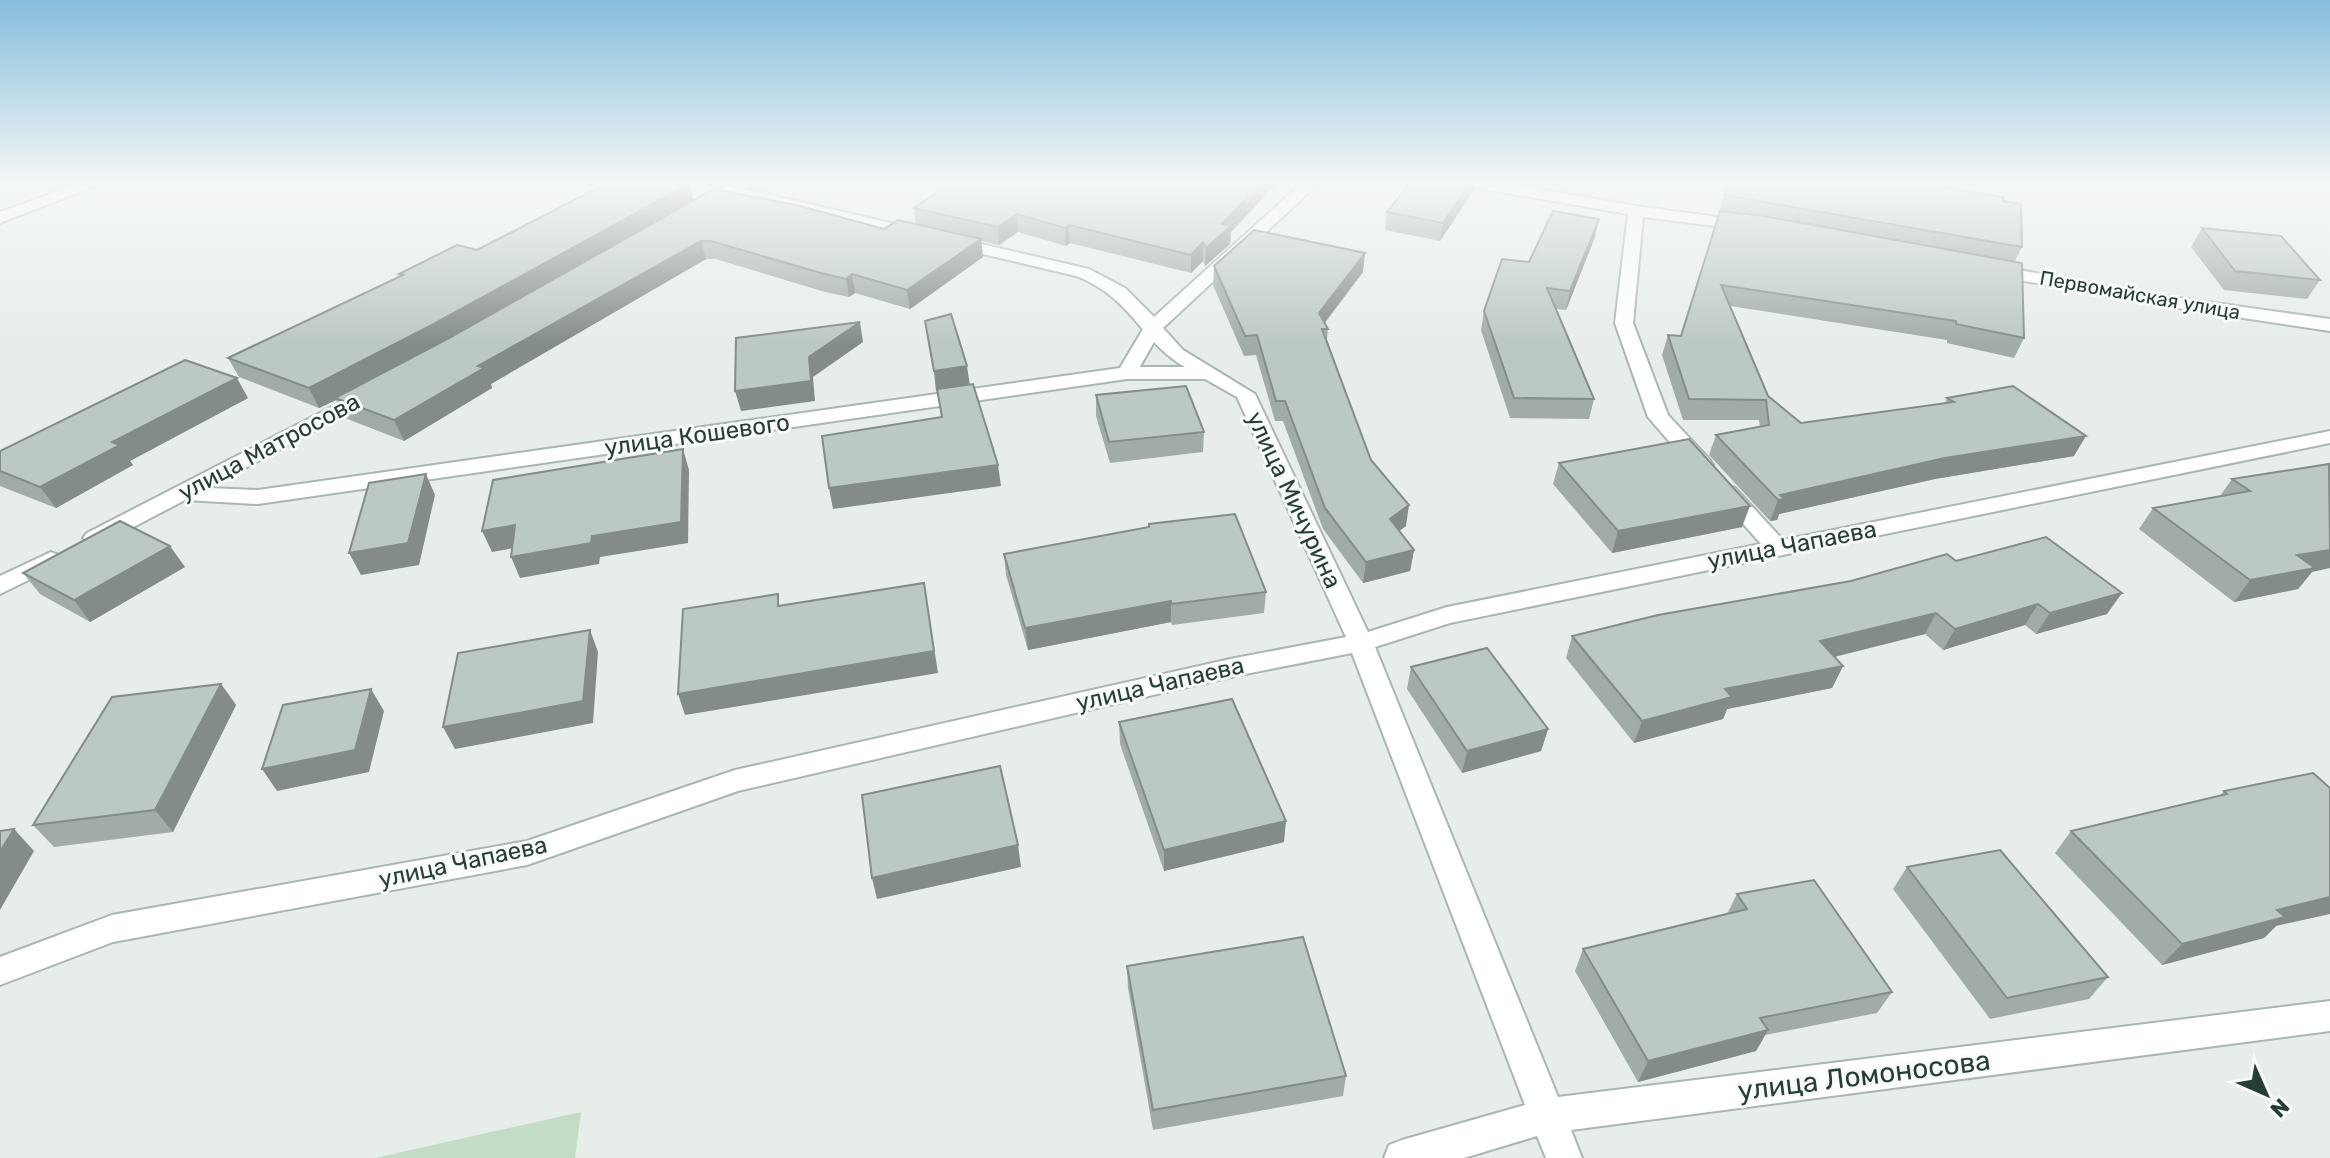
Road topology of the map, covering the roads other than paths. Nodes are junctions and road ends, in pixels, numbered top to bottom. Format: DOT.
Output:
graph roads {
  1 [pos="946,237"];
  2 [pos="1252,237"];
  3 [pos="1633,237"];
  4 [pos="1973,266"];
  5 [pos="2330,325"];
  6 [pos="1153,328"];
  7 [pos="1127,373"];
  8 [pos="1211,373"];
  9 [pos="379,389"];
  10 [pos="2330,437"];
  11 [pos="183,493"];
  12 [pos="1777,548"];
  13 [pos="0,586"];
  14 [pos="1361,643"];
  15 [pos="0,971"];
  16 [pos="2330,1016"];
  17 [pos="1547,1116"];
  18 [pos="1402,1158"];
  19 [pos="1564,1158"];
  1 -- 6 [label="street, улица Мичурина"];
  2 -- 6 [label="street"];
  3 -- 12 [label="street"];
  4 -- 5 [label="street, Первомайская улица"];
  6 -- 7 [label="street"];
  6 -- 8 [label="street, улица Мичурина"];
  7 -- 8 [label="street, улица Кошевого"];
  7 -- 11 [label="street, улица Кошевого"];
  8 -- 14 [label="street, улица Мичурина"];
  9 -- 11 [label="street, улица Матросова"];
  10 -- 12 [label="street, улица Чапаева"];
  11 -- 13 [label="street, улица Матросова"];
  12 -- 14 [label="street, улица Чапаева"];
  14 -- 15 [label="street, улица Чапаева"];
  14 -- 17 [label="street, улица Мичурина"];
  16 -- 17 [label="street, улица Ломоносова"];
  17 -- 18 [label="street, улица Ломоносова"];
  17 -- 19 [label="street, улица Мичурина"];
}
